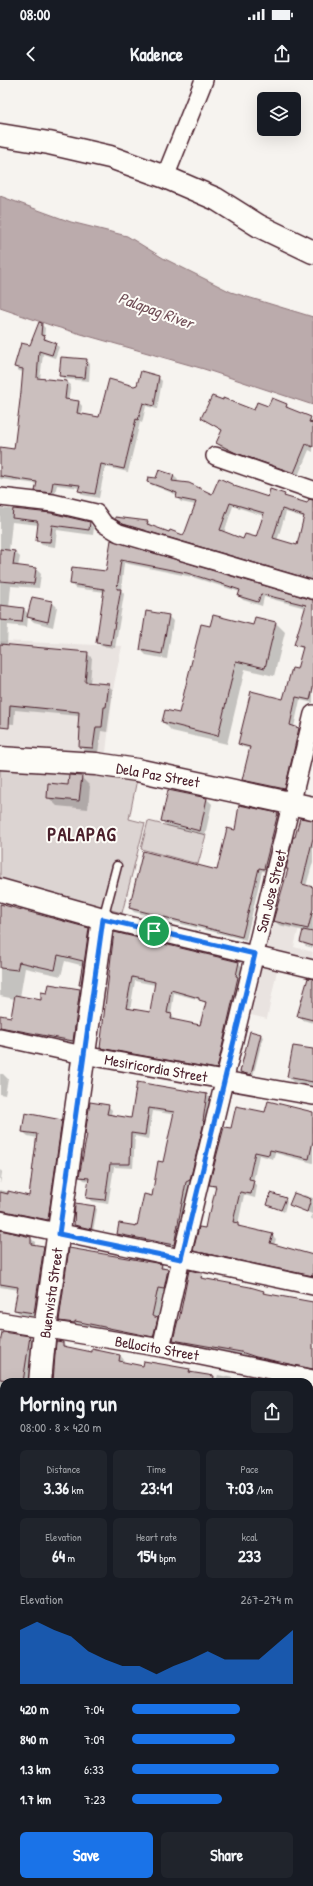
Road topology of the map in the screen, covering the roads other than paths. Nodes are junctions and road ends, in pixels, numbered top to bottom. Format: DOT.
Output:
graph roads {
  1 [pos="204,80"];
  2 [pos="0,135"];
  3 [pos="165,177"];
  4 [pos="313,252"];
  5 [pos="215,456"];
  6 [pos="313,490"];
  7 [pos="0,497"];
  8 [pos="313,590"];
  9 [pos="313,714"];
  10 [pos="0,758"];
  11 [pos="303,805"];
  12 [pos="117,866"];
  13 [pos="0,890"];
  14 [pos="103,919"];
  15 [pos="255,954"];
  16 [pos="313,969"];
  17 [pos="0,1037"];
  18 [pos="83,1055"];
  19 [pos="225,1079"];
  20 [pos="313,1096"];
  21 [pos="0,1220"];
  22 [pos="59,1234"];
  23 [pos="181,1259"];
  24 [pos="313,1286"];
  25 [pos="0,1321"];
  26 [pos="45,1329"];
  27 [pos="161,1348"];
  28 [pos="40,1378"];
  29 [pos="308,1378"];
  1 -- 3 [label="street"];
  2 -- 3 [label="street"];
  3 -- 4 [label="street"];
  5 -- 6 [label="street"];
  7 -- 8 [label="street"];
  9 -- 11 [label="street, San Jose Street"];
  10 -- 11 [label="street, Dela Paz Street"];
  11 -- 15 [label="street, San Jose Street"];
  12 -- 14 [label="lane"];
  13 -- 14 [label="street"];
  14 -- 15 [label="street"];
  14 -- 18 [label="street, Buenvista Street"];
  15 -- 16 [label="street"];
  15 -- 19 [label="street, San Jose Street"];
  17 -- 18 [label="street, Mesiricordia Street"];
  18 -- 19 [label="street, Mesiricordia Street"];
  18 -- 22 [label="street, Buenvista Street"];
  19 -- 20 [label="street, Mesiricordia Street"];
  19 -- 23 [label="street, San Jose Street"];
  21 -- 22 [label="street"];
  22 -- 23 [label="street"];
  22 -- 26 [label="street, Buenvista Street"];
  23 -- 24 [label="street"];
  23 -- 27 [label="street, San Jose Street"];
  25 -- 26 [label="street, Bellocito Street"];
  26 -- 27 [label="street, Bellocito Street"];
  26 -- 28 [label="street, Buenvista Street"];
  27 -- 29 [label="street, Bellocito Street"];
}
